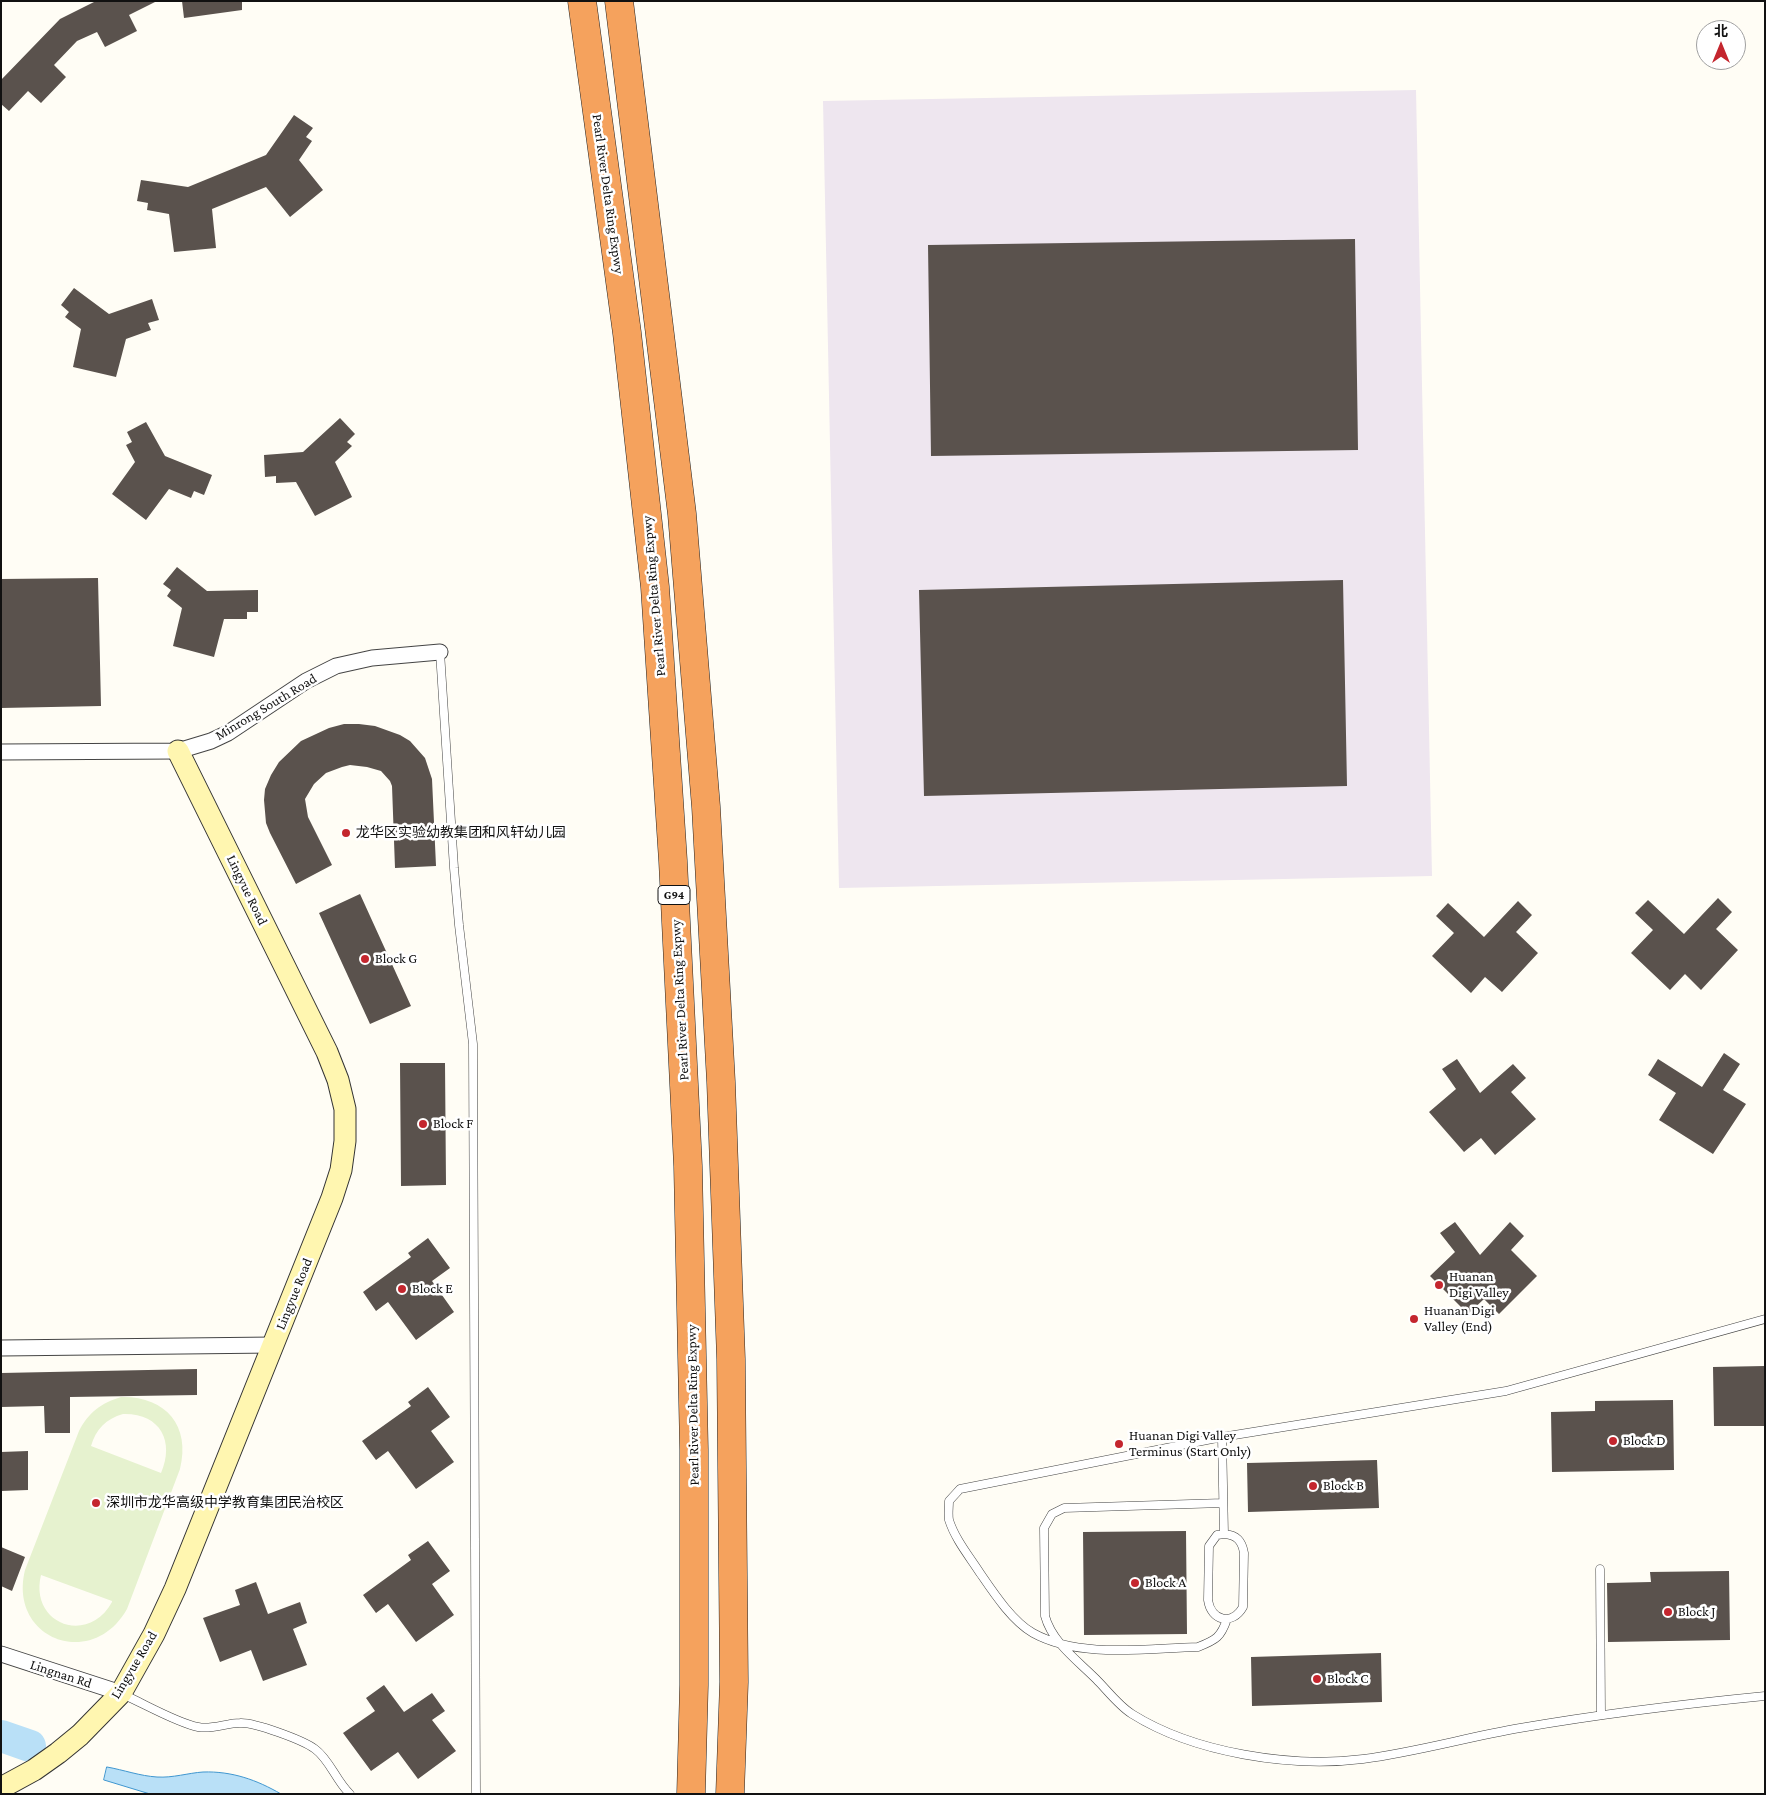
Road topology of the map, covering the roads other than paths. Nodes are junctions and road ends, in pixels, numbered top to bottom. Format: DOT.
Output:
graph roads {
  1 [pos="577,1"];
  2 [pos="582,1"];
  3 [pos="619,1"];
  4 [pos="588,46"];
  5 [pos="440,652"];
  6 [pos="178,751"];
  7 [pos="1,752"];
  8 [pos="1765,1319"];
  9 [pos="274,1345"];
  10 [pos="1,1348"];
  11 [pos="1222,1437"];
  12 [pos="1223,1503"];
  13 [pos="1224,1534"];
  14 [pos="1600,1569"];
  15 [pos="1227,1619"];
  16 [pos="1060,1643"];
  17 [pos="1,1654"];
  18 [pos="121,1693"];
  19 [pos="1765,1696"];
  20 [pos="1601,1715"];
  21 [pos="1,1788"];
  22 [pos="350,1794"];
  23 [pos="476,1794"];
  24 [pos="690,1794"];
  25 [pos="730,1794"];
  1 -- 4 [label="highway"];
  2 -- 4 [label="highway, Pearl River Delta Ring Expwy / G94"];
  3 -- 25 [label="highway, G94"];
  4 -- 24 [label="highway, Pearl River Delta Ring Expwy / G94"];
  5 -- 6 [label="street, Minrong South Road"];
  5 -- 23 [label="lane"];
  6 -- 7 [label="street, Minrong South Road"];
  6 -- 9 [label="street, Lingyue Road"];
  8 -- 11 [label="lane"];
  9 -- 10 [label="street"];
  9 -- 18 [label="street, Lingyue Road"];
  11 -- 12 [label="lane"];
  11 -- 16 [label="lane"];
  12 -- 13 [label="lane"];
  12 -- 16 [label="lane"];
  13 -- 15 [label="lane"];
  13 -- 15 [label="lane"];
  14 -- 20 [label="lane"];
  15 -- 16 [label="lane"];
  16 -- 20 [label="lane"];
  17 -- 18 [label="street, Lingnan Rd"];
  18 -- 21 [label="street, Lingyue Road"];
  18 -- 22 [label="lane"];
  19 -- 20 [label="lane"];
}
